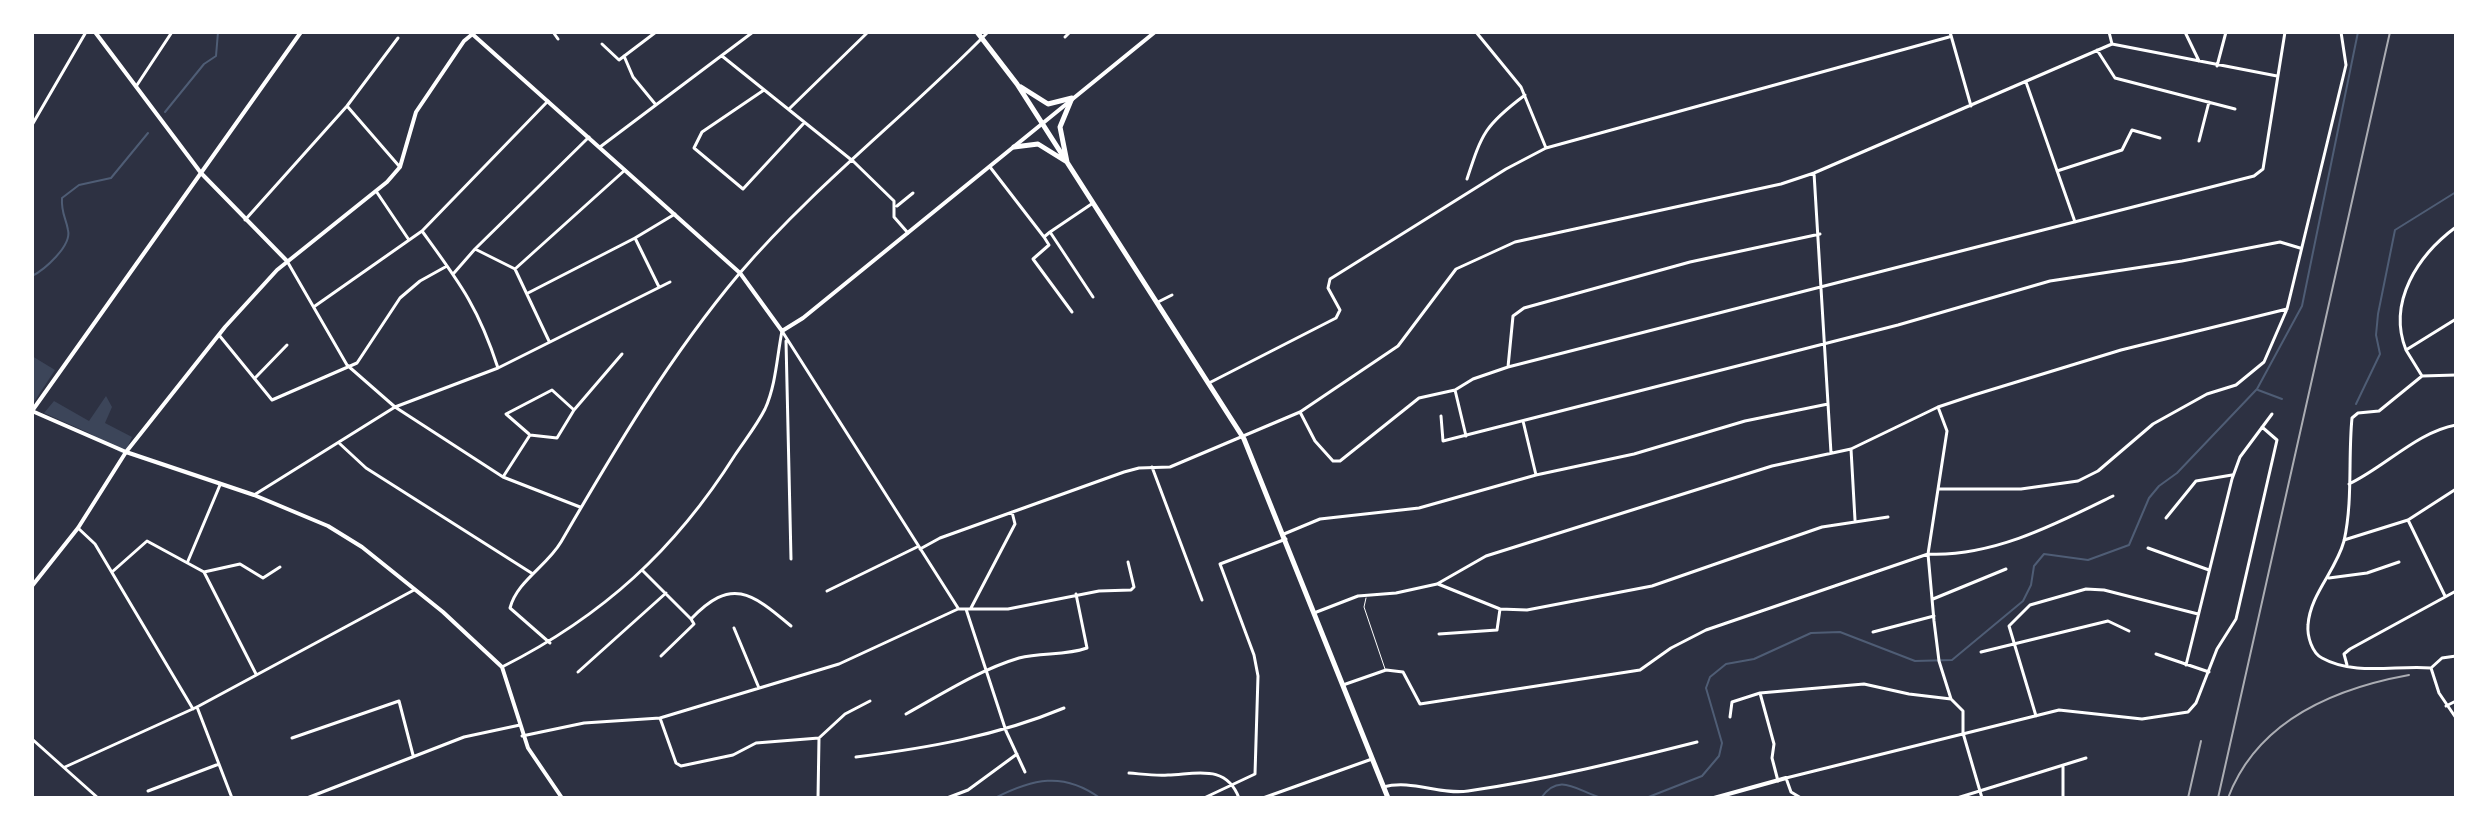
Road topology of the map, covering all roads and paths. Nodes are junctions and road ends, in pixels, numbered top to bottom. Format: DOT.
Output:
graph roads {
  1 [pos="86,32"];
  2 [pos="95,32"];
  3 [pos="172,32"];
  4 [pos="301,32"];
  5 [pos="553,32"];
  6 [pos="656,32"];
  7 [pos="753,32"];
  8 [pos="868,32"];
  9 [pos="977,32"];
  10 [pos="1070,32"];
  11 [pos="1155,32"];
  12 [pos="1476,32"];
  13 [pos="2109,32"];
  14 [pos="2185,32"];
  15 [pos="2226,32"];
  16 [pos="2285,32"];
  17 [pos="2341,32"];
  18 [pos="473,33"];
  19 [pos="985,34"];
  20 [pos="1950,34"];
  21 [pos="1065,37"];
  22 [pos="398,38"];
  23 [pos="558,39"];
  24 [pos="602,44"];
  25 [pos="2112,44"];
  26 [pos="2097,50"];
  27 [pos="624,56"];
  28 [pos="722,56"];
  29 [pos="2200,63"];
  30 [pos="2217,66"];
  31 [pos="2277,76"];
  32 [pos="2026,82"];
  33 [pos="1017,84"];
  34 [pos="136,87"];
  35 [pos="764,90"];
  36 [pos="1525,95"];
  37 [pos="1072,98"];
  38 [pos="548,101"];
  39 [pos="2209,102"];
  40 [pos="656,105"];
  41 [pos="347,106"];
  42 [pos="1971,106"];
  43 [pos="789,109"];
  44 [pos="2235,109"];
  45 [pos="804,123"];
  46 [pos="1042,124"];
  47 [pos="32,125"];
  48 [pos="589,137"];
  49 [pos="2160,138"];
  50 [pos="2199,141"];
  51 [pos="600,147"];
  52 [pos="1014,147"];
  53 [pos="1546,148"];
  54 [pos="850,158"];
  55 [pos="1067,162"];
  56 [pos="400,167"];
  57 [pos="990,167"];
  58 [pos="626,170"];
  59 [pos="2057,171"];
  60 [pos="201,173"];
  61 [pos="1814,173"];
  62 [pos="1467,179"];
  63 [pos="376,191"];
  64 [pos="913,193"];
  65 [pos="1093,203"];
  66 [pos="895,206"];
  67 [pos="675,214"];
  68 [pos="245,220"];
  69 [pos="2075,222"];
  70 [pos="2456,227"];
  71 [pos="422,231"];
  72 [pos="1050,232"];
  73 [pos="908,233"];
  74 [pos="1820,234"];
  75 [pos="1044,237"];
  76 [pos="635,238"];
  77 [pos="409,240"];
  78 [pos="2300,248"];
  79 [pos="475,249"];
  80 [pos="287,261"];
  81 [pos="447,266"];
  82 [pos="515,269"];
  83 [pos="454,273"];
  84 [pos="740,273"];
  85 [pos="670,282"];
  86 [pos="659,287"];
  87 [pos="1822,288"];
  88 [pos="527,293"];
  89 [pos="1172,295"];
  90 [pos="1093,297"];
  91 [pos="1156,303"];
  92 [pos="314,306"];
  93 [pos="2287,309"];
  94 [pos="1072,312"];
  95 [pos="2456,319"];
  96 [pos="782,331"];
  97 [pos="219,335"];
  98 [pos="786,341"];
  99 [pos="1825,342"];
  100 [pos="550,343"];
  101 [pos="287,345"];
  102 [pos="2406,350"];
  103 [pos="622,354"];
  104 [pos="347,365"];
  105 [pos="1508,367"];
  106 [pos="498,368"];
  107 [pos="2456,375"];
  108 [pos="2422,376"];
  109 [pos="255,378"];
  110 [pos="1209,383"];
  111 [pos="1455,390"];
  112 [pos="1828,404"];
  113 [pos="395,407"];
  114 [pos="1938,407"];
  115 [pos="574,410"];
  116 [pos="32,411"];
  117 [pos="1300,412"];
  118 [pos="2272,414"];
  119 [pos="1441,416"];
  120 [pos="1523,421"];
  121 [pos="2456,425"];
  122 [pos="2262,427"];
  123 [pos="530,435"];
  124 [pos="1466,436"];
  125 [pos="1244,439"];
  126 [pos="339,443"];
  127 [pos="1851,449"];
  128 [pos="126,452"];
  129 [pos="1831,453"];
  130 [pos="1152,467"];
  131 [pos="1536,475"];
  132 [pos="2234,475"];
  133 [pos="503,477"];
  134 [pos="2349,484"];
  135 [pos="220,485"];
  136 [pos="1940,489"];
  137 [pos="2456,489"];
  138 [pos="254,495"];
  139 [pos="2113,496"];
  140 [pos="580,507"];
  141 [pos="1012,512"];
  142 [pos="1888,517"];
  143 [pos="2166,518"];
  144 [pos="1855,520"];
  145 [pos="2408,520"];
  146 [pos="78,528"];
  147 [pos="1285,536"];
  148 [pos="2344,540"];
  149 [pos="919,548"];
  150 [pos="2148,548"];
  151 [pos="1928,554"];
  152 [pos="791,559"];
  153 [pos="188,561"];
  154 [pos="1128,562"];
  155 [pos="2399,562"];
  156 [pos="280,567"];
  157 [pos="2006,569"];
  158 [pos="2210,570"];
  159 [pos="643,571"];
  160 [pos="112,572"];
  161 [pos="204,572"];
  162 [pos="533,574"];
  163 [pos="2329,578"];
  164 [pos="1437,584"];
  165 [pos="32,586"];
  166 [pos="416,589"];
  167 [pos="827,591"];
  168 [pos="2456,591"];
  169 [pos="666,593"];
  170 [pos="1076,594"];
  171 [pos="1367,596"];
  172 [pos="2445,597"];
  173 [pos="1933,599"];
  174 [pos="1202,600"];
  175 [pos="968,608"];
  176 [pos="958,609"];
  177 [pos="1500,609"];
  178 [pos="1314,613"];
  179 [pos="2198,614"];
  180 [pos="1934,616"];
  181 [pos="691,619"];
  182 [pos="791,626"];
  183 [pos="734,628"];
  184 [pos="2129,631"];
  185 [pos="1873,632"];
  186 [pos="1439,634"];
  187 [pos="2014,642"];
  188 [pos="550,643"];
  189 [pos="1981,652"];
  190 [pos="2156,654"];
  191 [pos="661,656"];
  192 [pos="2456,656"];
  193 [pos="2186,665"];
  194 [pos="2347,665"];
  195 [pos="502,667"];
  196 [pos="2431,668"];
  197 [pos="986,670"];
  198 [pos="1386,670"];
  199 [pos="578,672"];
  200 [pos="2209,672"];
  201 [pos="256,674"];
  202 [pos="1343,685"];
  203 [pos="759,688"];
  204 [pos="1760,693"];
  205 [pos="1951,699"];
  206 [pos="870,701"];
  207 [pos="2456,701"];
  208 [pos="2446,706"];
  209 [pos="195,708"];
  210 [pos="1064,708"];
  211 [pos="906,714"];
  212 [pos="2036,716"];
  213 [pos="1730,717"];
  214 [pos="660,718"];
  215 [pos="2456,718"];
  216 [pos="520,725"];
  217 [pos="1006,731"];
  218 [pos="1963,733"];
  219 [pos="522,736"];
  220 [pos="292,738"];
  221 [pos="819,738"];
  222 [pos="32,739"];
  223 [pos="1697,742"];
  224 [pos="1017,754"];
  225 [pos="413,755"];
  226 [pos="856,757"];
  227 [pos="2086,758"];
  228 [pos="1372,759"];
  229 [pos="219,764"];
  230 [pos="2063,765"];
  231 [pos="65,767"];
  232 [pos="1025,772"];
  233 [pos="1129,773"];
  234 [pos="1786,778"];
  235 [pos="1778,781"];
  236 [pos="1235,786"];
  237 [pos="1383,787"];
  238 [pos="148,791"];
  239 [pos="1981,791"];
  240 [pos="98,798"];
  241 [pos="232,798"];
  242 [pos="307,798"];
  243 [pos="562,798"];
  244 [pos="818,798"];
  245 [pos="947,798"];
  246 [pos="1204,798"];
  247 [pos="1239,798"];
  248 [pos="1263,798"];
  249 [pos="1388,798"];
  250 [pos="1714,798"];
  251 [pos="1801,798"];
  252 [pos="1957,798"];
  253 [pos="1982,798"];
  254 [pos="2063,798"];
  1 -- 47 [label="street"];
  2 -- 34 [label="street"];
  3 -- 34 [label="street"];
  4 -- 60 [label="street"];
  5 -- 23 [label="street"];
  6 -- 27 [label="street"];
  7 -- 28 [label="street"];
  8 -- 43 [label="street"];
  9 -- 19 [label="main road"];
  10 -- 21 [label="street"];
  11 -- 37 [label="street"];
  12 -- 36 [label="street"];
  13 -- 25 [label="street"];
  14 -- 29 [label="street"];
  15 -- 30 [label="street"];
  16 -- 31 [label="street"];
  17 -- 78 [label="street"];
  18 -- 38 [label="street"];
  18 -- 56 [label="street"];
  19 -- 33 [label="main road"];
  19 -- 54 [label="street"];
  20 -- 42 [label="street"];
  20 -- 53 [label="street"];
  22 -- 41 [label="street"];
  24 -- 27 [label="street"];
  25 -- 26 [label="street"];
  25 -- 29 [label="street"];
  26 -- 32 [label="street"];
  26 -- 39 [label="street"];
  27 -- 40 [label="street"];
  28 -- 35 [label="street"];
  28 -- 40 [label="street"];
  29 -- 30 [label="street"];
  30 -- 31 [label="street"];
  31 -- 69 [label="street"];
  32 -- 42 [label="street"];
  32 -- 59 [label="street"];
  33 -- 37 [label="main road"];
  33 -- 46 [label="main road"];
  34 -- 60 [label="street"];
  35 -- 43 [label="street"];
  35 -- 45 [label="street"];
  36 -- 53 [label="street"];
  36 -- 62 [label="street"];
  37 -- 46 [label="street"];
  37 -- 55 [label="main road"];
  38 -- 48 [label="street"];
  38 -- 71 [label="street"];
  39 -- 44 [label="street"];
  39 -- 50 [label="street"];
  40 -- 51 [label="street"];
  41 -- 56 [label="street"];
  41 -- 68 [label="street"];
  42 -- 61 [label="street"];
  43 -- 45 [label="street"];
  45 -- 54 [label="street"];
  46 -- 52 [label="street"];
  46 -- 55 [label="main road"];
  48 -- 51 [label="street"];
  48 -- 79 [label="street"];
  49 -- 59 [label="street"];
  51 -- 58 [label="street"];
  52 -- 55 [label="main road"];
  52 -- 57 [label="street"];
  53 -- 110 [label="street"];
  54 -- 66 [label="street"];
  54 -- 84 [label="street"];
  55 -- 65 [label="main road"];
  56 -- 63 [label="street"];
  57 -- 73 [label="street"];
  57 -- 75 [label="street"];
  58 -- 67 [label="street"];
  58 -- 82 [label="street"];
  59 -- 69 [label="street"];
  60 -- 68 [label="street"];
  60 -- 116 [label="street"];
  61 -- 74 [label="street"];
  61 -- 117 [label="street"];
  63 -- 77 [label="street"];
  63 -- 80 [label="street"];
  64 -- 66 [label="street"];
  65 -- 72 [label="street"];
  65 -- 91 [label="main road"];
  66 -- 73 [label="street"];
  67 -- 76 [label="street"];
  67 -- 84 [label="street"];
  68 -- 80 [label="street"];
  69 -- 87 [label="street"];
  70 -- 102 [label="street"];
  71 -- 77 [label="street"];
  71 -- 81 [label="street"];
  72 -- 75 [label="street"];
  72 -- 90 [label="street"];
  73 -- 96 [label="street"];
  74 -- 87 [label="street"];
  74 -- 105 [label="street"];
  75 -- 94 [label="street"];
  76 -- 86 [label="street"];
  76 -- 88 [label="street"];
  77 -- 92 [label="street"];
  78 -- 93 [label="street"];
  78 -- 99 [label="street"];
  79 -- 82 [label="street"];
  79 -- 83 [label="street"];
  80 -- 92 [label="street"];
  80 -- 97 [label="street"];
  81 -- 83 [label="street"];
  81 -- 104 [label="street"];
  82 -- 88 [label="street"];
  83 -- 106 [label="street"];
  84 -- 96 [label="street"];
  84 -- 140 [label="street"];
  85 -- 86 [label="street"];
  86 -- 100 [label="street"];
  87 -- 99 [label="street"];
  87 -- 105 [label="street"];
  88 -- 100 [label="street"];
  89 -- 91 [label="street"];
  91 -- 110 [label="main road"];
  92 -- 104 [label="street"];
  93 -- 114 [label="street"];
  93 -- 136 [label="street"];
  95 -- 102 [label="street"];
  96 -- 98 [label="street"];
  96 -- 159 [label="street"];
  97 -- 109 [label="street"];
  97 -- 128 [label="street"];
  98 -- 149 [label="street"];
  98 -- 152 [label="street"];
  99 -- 112 [label="street"];
  99 -- 120 [label="street"];
  100 -- 106 [label="street"];
  101 -- 109 [label="street"];
  102 -- 108 [label="street"];
  103 -- 115 [label="street"];
  104 -- 109 [label="street"];
  104 -- 113 [label="street"];
  105 -- 111 [label="street"];
  106 -- 113 [label="street"];
  107 -- 108 [label="street"];
  108 -- 134 [label="street"];
  110 -- 125 [label="main road"];
  111 -- 117 [label="street"];
  111 -- 124 [label="street"];
  112 -- 129 [label="street"];
  112 -- 131 [label="street"];
  113 -- 126 [label="street"];
  113 -- 133 [label="street"];
  114 -- 127 [label="street"];
  114 -- 136 [label="street"];
  115 -- 123 [label="street"];
  115 -- 123 [label="street"];
  116 -- 128 [label="street"];
  117 -- 125 [label="street"];
  118 -- 122 [label="street"];
  119 -- 124 [label="street"];
  120 -- 124 [label="street"];
  120 -- 131 [label="street"];
  121 -- 134 [label="street"];
  122 -- 132 [label="street"];
  122 -- 200 [label="street"];
  123 -- 133 [label="street"];
  125 -- 130 [label="street"];
  125 -- 147 [label="main road"];
  126 -- 138 [label="street"];
  126 -- 162 [label="street"];
  127 -- 129 [label="street"];
  127 -- 144 [label="street"];
  128 -- 135 [label="street"];
  128 -- 146 [label="street"];
  129 -- 164 [label="street"];
  130 -- 141 [label="street"];
  130 -- 174 [label="street"];
  131 -- 147 [label="street"];
  132 -- 143 [label="street"];
  132 -- 158 [label="street"];
  133 -- 140 [label="street"];
  134 -- 148 [label="street"];
  135 -- 138 [label="street"];
  135 -- 153 [label="street"];
  136 -- 151 [label="street"];
  137 -- 145 [label="street"];
  138 -- 166 [label="street"];
  139 -- 151 [label="street"];
  140 -- 162 [label="street"];
  141 -- 149 [label="street"];
  141 -- 175 [label="street"];
  142 -- 144 [label="street"];
  144 -- 177 [label="street"];
  145 -- 148 [label="street"];
  145 -- 172 [label="street"];
  146 -- 160 [label="street"];
  146 -- 165 [label="street"];
  147 -- 178 [label="main road"];
  147 -- 236 [label="street"];
  148 -- 163 [label="street"];
  149 -- 167 [label="street"];
  149 -- 176 [label="street"];
  150 -- 158 [label="street"];
  151 -- 173 [label="street"];
  151 -- 198 [label="street"];
  153 -- 160 [label="street"];
  153 -- 161 [label="street"];
  154 -- 170 [label="street"];
  155 -- 163 [label="street"];
  156 -- 161 [label="street"];
  157 -- 173 [label="street"];
  158 -- 179 [label="street"];
  159 -- 169 [label="street"];
  159 -- 188 [label="street"];
  160 -- 209 [label="street"];
  161 -- 201 [label="street"];
  162 -- 188 [label="street"];
  163 -- 194 [label="street"];
  164 -- 171 [label="street"];
  164 -- 177 [label="street"];
  166 -- 195 [label="street"];
  166 -- 201 [label="street"];
  168 -- 172 [label="street"];
  169 -- 181 [label="street"];
  169 -- 199 [label="street"];
  170 -- 175 [label="street"];
  170 -- 197 [label="street"];
  171 -- 178 [label="street"];
  171 -- 198 [label="lane"];
  172 -- 194 [label="street"];
  173 -- 180 [label="street"];
  175 -- 176 [label="street"];
  175 -- 197 [label="street"];
  176 -- 203 [label="street"];
  177 -- 186 [label="street"];
  178 -- 202 [label="main road"];
  179 -- 187 [label="street"];
  179 -- 193 [label="street"];
  180 -- 185 [label="street"];
  180 -- 205 [label="street"];
  181 -- 182 [label="street"];
  181 -- 191 [label="street"];
  183 -- 203 [label="street"];
  184 -- 187 [label="street"];
  187 -- 189 [label="street"];
  187 -- 212 [label="street"];
  188 -- 195 [label="street"];
  190 -- 193 [label="street"];
  192 -- 196 [label="street"];
  193 -- 200 [label="street"];
  194 -- 196 [label="street"];
  195 -- 216 [label="street"];
  196 -- 208 [label="street"];
  197 -- 211 [label="street"];
  197 -- 217 [label="street"];
  198 -- 202 [label="street"];
  200 -- 212 [label="street"];
  201 -- 209 [label="street"];
  202 -- 228 [label="main road"];
  203 -- 214 [label="street"];
  204 -- 205 [label="street"];
  204 -- 213 [label="street"];
  204 -- 235 [label="street"];
  205 -- 218 [label="street"];
  206 -- 221 [label="street"];
  207 -- 208 [label="street"];
  208 -- 215 [label="street"];
  209 -- 229 [label="street"];
  209 -- 231 [label="street"];
  210 -- 217 [label="street"];
  212 -- 218 [label="street"];
  214 -- 219 [label="street"];
  214 -- 221 [label="street"];
  216 -- 219 [label="street"];
  216 -- 225 [label="street"];
  217 -- 224 [label="street"];
  217 -- 226 [label="street"];
  218 -- 234 [label="street"];
  218 -- 239 [label="street"];
  219 -- 243 [label="street"];
  220 -- 225 [label="street"];
  221 -- 244 [label="street"];
  222 -- 231 [label="street"];
  223 -- 237 [label="street"];
  224 -- 232 [label="street"];
  224 -- 245 [label="street"];
  225 -- 242 [label="street"];
  227 -- 230 [label="street"];
  228 -- 237 [label="main road"];
  228 -- 248 [label="street"];
  229 -- 238 [label="street"];
  229 -- 241 [label="street"];
  230 -- 239 [label="street"];
  230 -- 254 [label="street"];
  231 -- 240 [label="street"];
  233 -- 236 [label="street"];
  234 -- 235 [label="street"];
  234 -- 251 [label="street"];
  235 -- 250 [label="street"];
  236 -- 246 [label="street"];
  236 -- 247 [label="street"];
  237 -- 249 [label="main road"];
  239 -- 252 [label="street"];
  239 -- 253 [label="street"];
}
